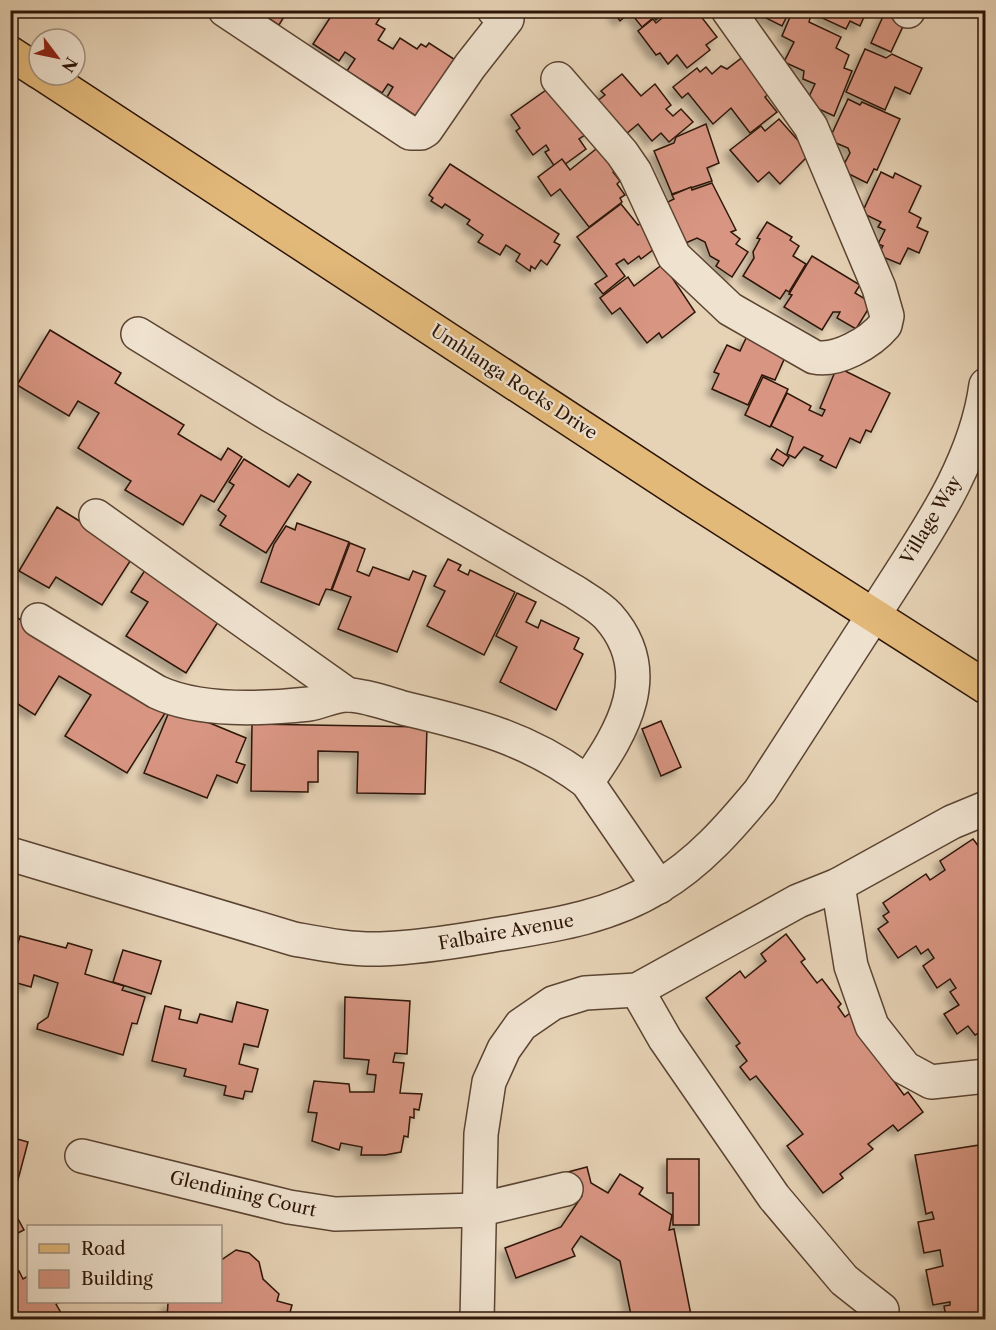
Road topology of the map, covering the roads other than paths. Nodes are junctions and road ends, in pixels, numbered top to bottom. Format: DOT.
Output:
graph roads {
  1 [pos="225,10"];
  2 [pos="728,10"];
  3 [pos="501,15"];
  4 [pos="10,53"];
  5 [pos="27,64"];
  6 [pos="558,79"];
  7 [pos="62,87"];
  8 [pos="138,334"];
  9 [pos="986,385"];
  10 [pos="96,516"];
  11 [pos="873,615"];
  12 [pos="38,620"];
  13 [pos="986,687"];
  14 [pos="348,695"];
  15 [pos="587,782"];
  16 [pos="986,808"];
  17 [pos="10,854"];
  18 [pos="838,885"];
  19 [pos="659,887"];
  20 [pos="637,990"];
  21 [pos="986,1076"];
  22 [pos="82,1156"];
  23 [pos="566,1189"];
  24 [pos="478,1210"];
  25 [pos="882,1310"];
  26 [pos="477,1320"];
  1 -- 3 [label="street"];
  2 -- 6 [label="street"];
  4 -- 5 [label="main road"];
  7 -- 11 [label="main road, Umhlanga Rocks Drive"];
  8 -- 15 [label="street"];
  9 -- 11 [label="street, Village Way"];
  10 -- 14 [label="street"];
  11 -- 13 [label="main road, Umhlanga Rocks Drive"];
  11 -- 19 [label="street, Falbaire Avenue"];
  12 -- 14 [label="street"];
  14 -- 15 [label="street"];
  15 -- 19 [label="street"];
  16 -- 18 [label="street"];
  17 -- 19 [label="street, Falbaire Avenue"];
  18 -- 20 [label="street"];
  18 -- 21 [label="street"];
  20 -- 24 [label="street"];
  20 -- 25 [label="street"];
  22 -- 24 [label="street, Glendining Court"];
  23 -- 24 [label="street, Glendining Court"];
  24 -- 26 [label="street"];
}
